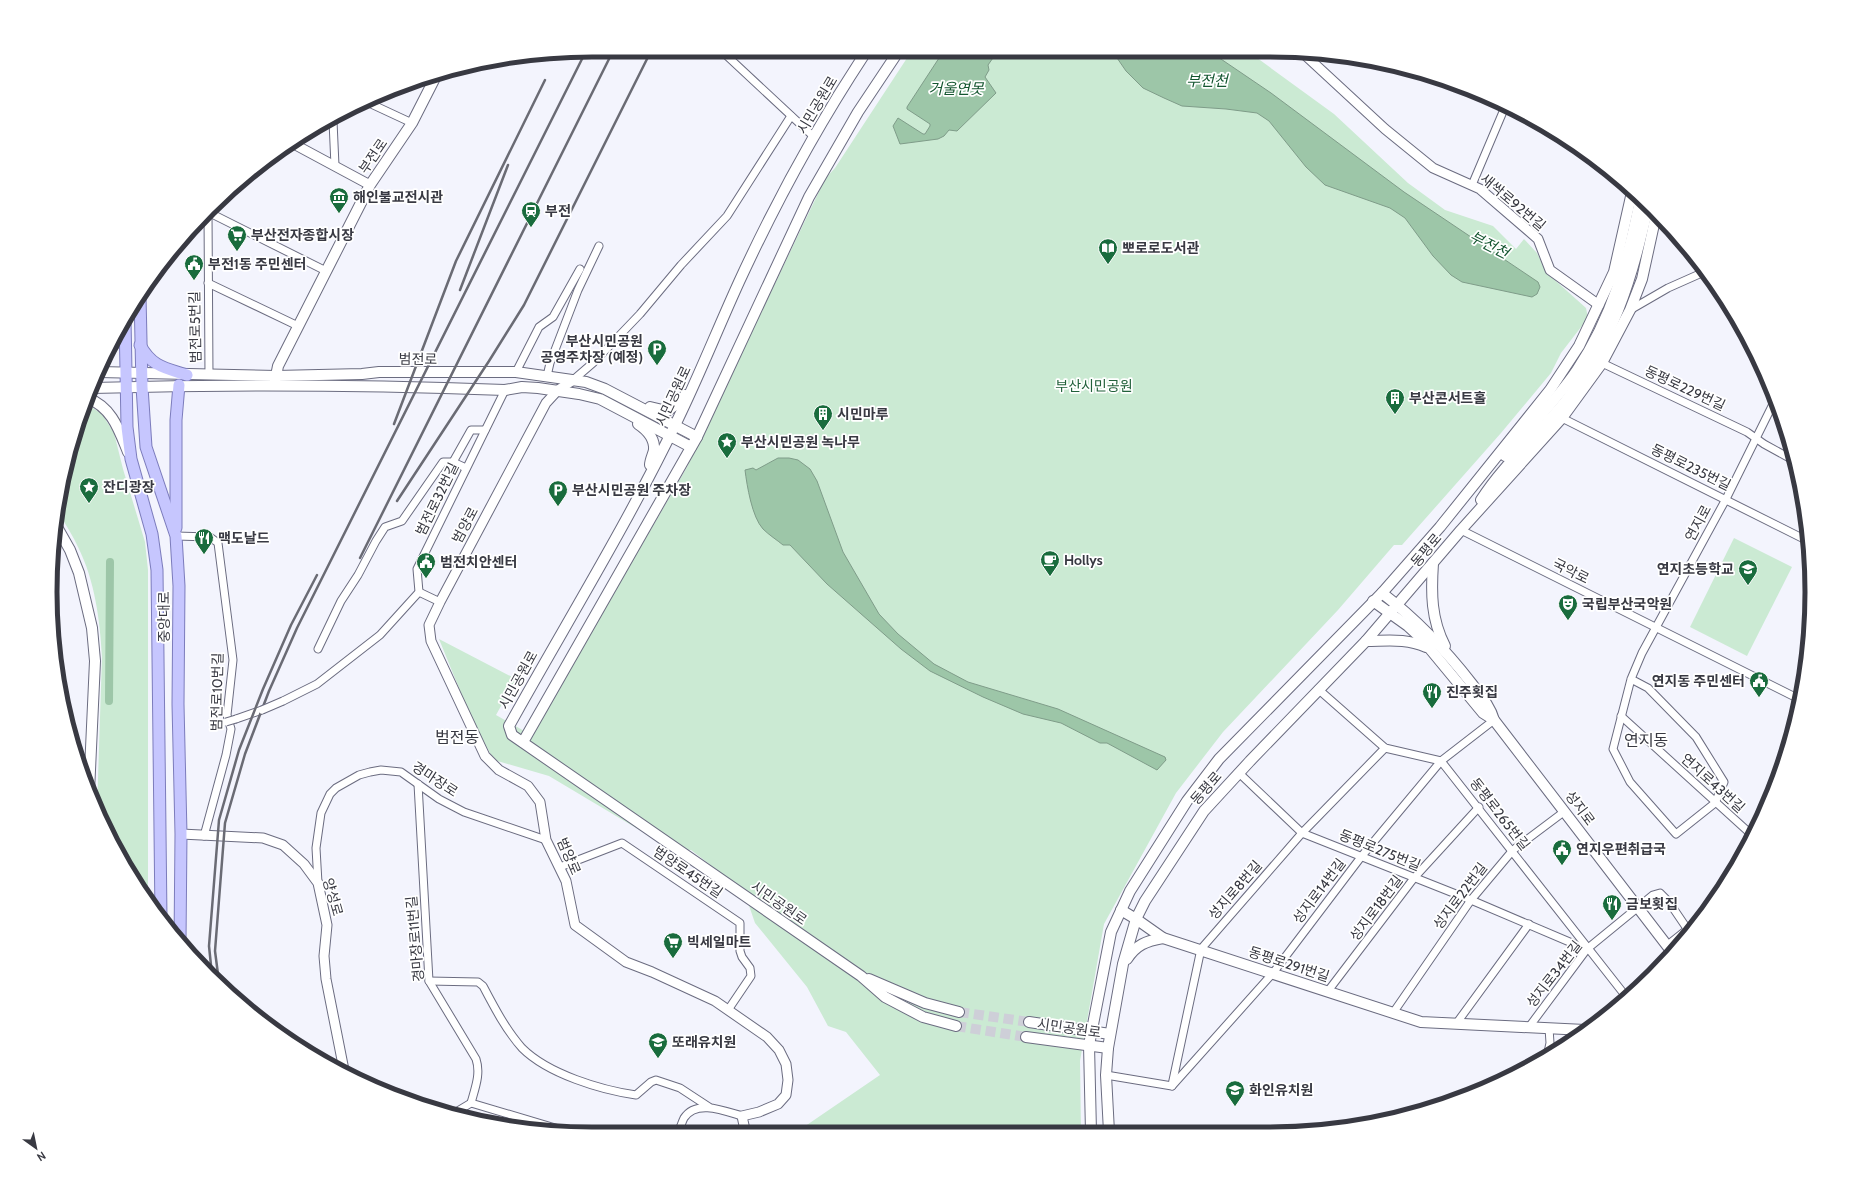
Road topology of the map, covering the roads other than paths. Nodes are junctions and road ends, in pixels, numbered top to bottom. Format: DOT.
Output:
graph roads {
  1 [pos="728,57"];
  2 [pos="863,57"];
  3 [pos="895,57"];
  4 [pos="1309,58"];
  5 [pos="433,81"];
  6 [pos="373,104"];
  7 [pos="1504,110"];
  8 [pos="791,116"];
  9 [pos="412,123"];
  10 [pos="333,124"];
  11 [pos="814,138"];
  12 [pos="297,146"];
  13 [pos="335,166"];
  14 [pos="1472,184"];
  15 [pos="370,185"];
  16 [pos="1631,197"];
  17 [pos="1639,205"];
  18 [pos="1647,213"];
  19 [pos="214,214"];
  20 [pos="208,220"];
  21 [pos="1655,221"];
  22 [pos="599,246"];
  23 [pos="580,269"];
  24 [pos="326,271"];
  25 [pos="1700,274"];
  26 [pos="208,283"];
  27 [pos="1599,305"];
  28 [pos="140,306"];
  29 [pos="1630,310"];
  30 [pos="298,326"];
  31 [pos="125,331"];
  32 [pos="140,345"];
  33 [pos="1602,363"];
  34 [pos="105,372"];
  35 [pos="126,372"];
  36 [pos="516,372"];
  37 [pos="141,373"];
  38 [pos="187,375"];
  39 [pos="209,375"];
  40 [pos="547,376"];
  41 [pos="275,380"];
  42 [pos="572,381"];
  43 [pos="179,385"];
  44 [pos="127,387"];
  45 [pos="142,387"];
  46 [pos="693,387"];
  47 [pos="98,388"];
  48 [pos="505,390"];
  49 [pos="558,390"];
  50 [pos="93,400"];
  51 [pos="1559,401"];
  52 [pos="639,407"];
  53 [pos="1773,409"];
  54 [pos="628,414"];
  55 [pos="1562,418"];
  56 [pos="675,426"];
  57 [pos="485,430"];
  58 [pos="669,436"];
  59 [pos="697,437"];
  60 [pos="1756,438"];
  61 [pos="691,447"];
  62 [pos="1788,457"];
  63 [pos="131,459"];
  64 [pos="453,462"];
  65 [pos="466,468"];
  66 [pos="651,471"];
  67 [pos="1726,499"];
  68 [pos="1440,527"];
  69 [pos="1461,530"];
  70 [pos="61,534"];
  71 [pos="176,536"];
  72 [pos="1802,538"];
  73 [pos="1433,563"];
  74 [pos="419,592"];
  75 [pos="1382,593"];
  76 [pos="1373,601"];
  77 [pos="440,602"];
  78 [pos="1397,605"];
  79 [pos="1390,614"];
  80 [pos="1657,627"];
  81 [pos="1366,641"];
  82 [pos="1429,648"];
  83 [pos="318,649"];
  84 [pos="1450,655"];
  85 [pos="1631,679"];
  86 [pos="1318,689"];
  87 [pos="1795,697"];
  88 [pos="1621,716"];
  89 [pos="1494,720"];
  90 [pos="226,722"];
  91 [pos="523,742"];
  92 [pos="1385,748"];
  93 [pos="1441,761"];
  94 [pos="1239,773"];
  95 [pos="90,776"];
  96 [pos="418,784"];
  97 [pos="1715,802"];
  98 [pos="1479,807"];
  99 [pos="1565,811"];
  100 [pos="1748,832"];
  101 [pos="1302,833"];
  102 [pos="181,834"];
  103 [pos="204,836"];
  104 [pos="546,840"];
  105 [pos="1513,850"];
  106 [pos="1361,857"];
  107 [pos="560,867"];
  108 [pos="1414,878"];
  109 [pos="318,883"];
  110 [pos="1471,900"];
  111 [pos="161,908"];
  112 [pos="1638,908"];
  113 [pos="1120,910"];
  114 [pos="1136,919"];
  115 [pos="1529,924"];
  116 [pos="1686,927"];
  117 [pos="180,933"];
  118 [pos="1163,938"];
  119 [pos="1669,948"];
  120 [pos="1201,949"];
  121 [pos="1587,949"];
  122 [pos="1124,964"];
  123 [pos="1273,973"];
  124 [pos="861,976"];
  125 [pos="429,981"];
  126 [pos="1328,991"];
  127 [pos="1624,994"];
  128 [pos="728,1010"];
  129 [pos="959,1012"];
  130 [pos="1393,1013"];
  131 [pos="1028,1022"];
  132 [pos="1456,1024"];
  133 [pos="956,1026"];
  134 [pos="1529,1027"];
  135 [pos="1549,1028"];
  136 [pos="1577,1030"];
  137 [pos="1091,1031"];
  138 [pos="1110,1034"];
  139 [pos="1026,1037"];
  140 [pos="1089,1045"];
  141 [pos="1108,1048"];
  142 [pos="1549,1048"];
  143 [pos="343,1065"];
  144 [pos="1106,1075"];
  145 [pos="1172,1086"];
  146 [pos="471,1103"];
  147 [pos="709,1107"];
  148 [pos="459,1110"];
  149 [pos="742,1116"];
  150 [pos="543,1124"];
  151 [pos="680,1127"];
  152 [pos="744,1127"];
  153 [pos="1091,1127"];
  154 [pos="1110,1127"];
  1 -- 8 [label="street"];
  2 -- 11 [label="main road, 시민공원로"];
  3 -- 59 [label="main road"];
  4 -- 14 [label="street, 새싹로92번길"];
  5 -- 9 [label="main road, 부전로"];
  6 -- 9 [label="street"];
  7 -- 14 [label="street"];
  8 -- 11 [label="street"];
  8 -- 42 [label="street, 시민공원로"];
  9 -- 15 [label="main road, 부전로"];
  10 -- 13 [label="street"];
  11 -- 46 [label="main road, 시민공원로"];
  12 -- 13 [label="street"];
  13 -- 15 [label="street"];
  14 -- 27 [label="street, 새싹로92번길"];
  15 -- 24 [label="main road, 부전로"];
  16 -- 27 [label="main road"];
  17 -- 51 [label="main road"];
  18 -- 51 [label="main road"];
  19 -- 24 [label="street"];
  20 -- 26 [label="street, 범전로5번길"];
  21 -- 29 [label="main road"];
  22 -- 40 [label="street"];
  23 -- 36 [label="street"];
  24 -- 30 [label="main road, 부전로"];
  25 -- 29 [label="street"];
  26 -- 30 [label="street"];
  26 -- 39 [label="street, 범전로5번길"];
  27 -- 68 [label="main road"];
  28 -- 32 [label="main road, 중앙대로"];
  29 -- 33 [label="main road"];
  30 -- 41 [label="main road, 부전로"];
  31 -- 35 [label="main road, 중앙대로"];
  32 -- 37 [label="main road, 중앙대로"];
  32 -- 38 [label="main road"];
  33 -- 55 [label="main road"];
  33 -- 60 [label="street, 동평로229번길"];
  34 -- 35 [label="main road, 범전로"];
  35 -- 37 [label="main road, 범전로"];
  35 -- 44 [label="main road, 중앙대로"];
  36 -- 40 [label="main road, 범전로"];
  36 -- 41 [label="main road, 범전로"];
  37 -- 38 [label="main road, 범전로"];
  37 -- 45 [label="main road, 중앙대로"];
  38 -- 39 [label="main road, 범전로"];
  39 -- 41 [label="main road, 범전로"];
  40 -- 42 [label="main road, 범전로"];
  41 -- 43 [label="main road, 범전로"];
  41 -- 48 [label="main road, 범전로"];
  42 -- 49 [label="street, 범양로"];
  42 -- 52 [label="main road, 범전로"];
  43 -- 45 [label="main road, 범전로"];
  43 -- 71 [label="main road"];
  44 -- 45 [label="main road, 범전로"];
  44 -- 47 [label="main road, 범전로"];
  44 -- 63 [label="main road, 중앙대로"];
  45 -- 71 [label="main road, 중앙대로"];
  46 -- 52 [label="main road"];
  46 -- 56 [label="main road, 시민공원로"];
  48 -- 49 [label="main road, 범전로"];
  48 -- 57 [label="street, 범전로32번길"];
  49 -- 54 [label="main road, 범전로"];
  49 -- 77 [label="street, 범양로"];
  50 -- 63 [label="main road"];
  51 -- 68 [label="main road"];
  51 -- 69 [label="main road"];
  52 -- 56 [label="main road, 범전로"];
  53 -- 60 [label="street, 연지로"];
  54 -- 58 [label="main road, 범전로"];
  54 -- 66 [label="main road"];
  55 -- 67 [label="street, 동평로235번길"];
  55 -- 69 [label="main road"];
  56 -- 58 [label="main road, 시민공원로"];
  56 -- 59 [label="main road, 범전로"];
  57 -- 64 [label="street"];
  57 -- 65 [label="street, 범전로32번길"];
  58 -- 61 [label="main road, 범전로"];
  58 -- 66 [label="main road, 시민공원로"];
  59 -- 61 [label="main road"];
  60 -- 62 [label="street, 동평로229번길"];
  60 -- 67 [label="street, 연지로"];
  61 -- 91 [label="main road"];
  63 -- 111 [label="main road, 중앙대로"];
  64 -- 65 [label="street"];
  64 -- 83 [label="street"];
  65 -- 74 [label="street, 범전로32번길"];
  66 -- 91 [label="main road, 시민공원로"];
  67 -- 72 [label="street, 동평로235번길"];
  67 -- 80 [label="street, 연지로"];
  68 -- 75 [label="main road, 동평로"];
  69 -- 73 [label="main road, 동평로"];
  69 -- 80 [label="street, 국악로"];
  70 -- 95 [label="main road"];
  71 -- 102 [label="main road, 중앙대로"];
  71 -- 103 [label="street, 범전로10번길"];
  73 -- 78 [label="main road, 동평로"];
  73 -- 84 [label="main road, 성지로"];
  74 -- 77 [label="street"];
  74 -- 90 [label="street, bridge"];
  75 -- 76 [label="main road, 동평로"];
  75 -- 78 [label="main road, 성지로"];
  76 -- 79 [label="main road, 성지로"];
  76 -- 113 [label="main road, 동평로"];
  77 -- 104 [label="street, 범양로"];
  78 -- 79 [label="main road, 동평로"];
  78 -- 84 [label="main road, 성지로"];
  79 -- 81 [label="main road, 동평로"];
  79 -- 82 [label="main road, 성지로"];
  80 -- 85 [label="street, 연지로"];
  80 -- 87 [label="street, 국악로"];
  81 -- 82 [label="main road"];
  81 -- 86 [label="main road, 동평로"];
  82 -- 89 [label="main road, 성지로"];
  84 -- 89 [label="main road, 성지로"];
  85 -- 88 [label="street, 연지로"];
  85 -- 97 [label="street"];
  86 -- 92 [label="street"];
  86 -- 94 [label="main road, 동평로"];
  88 -- 97 [label="street, 연지로43번길"];
  88 -- 97 [label="street, 연지로"];
  89 -- 93 [label="street, 성지로14번길"];
  89 -- 99 [label="main road, 성지로"];
  91 -- 124 [label="main road, 시민공원로"];
  92 -- 93 [label="street"];
  92 -- 101 [label="street, 성지로8번길"];
  93 -- 98 [label="street, 동평로265번길"];
  93 -- 106 [label="street, 성지로14번길"];
  94 -- 101 [label="street, 동평로275번길"];
  94 -- 114 [label="main road, 동평로"];
  96 -- 104 [label="street, 경마장로"];
  96 -- 109 [label="street, 경마장로"];
  96 -- 125 [label="street, 경마장로11번길"];
  97 -- 100 [label="street, 연지로43번길"];
  98 -- 105 [label="street, 동평로265번길"];
  98 -- 108 [label="street, 성지로18번길"];
  99 -- 105 [label="street, 성지로22번길"];
  99 -- 112 [label="main road, 성지로"];
  101 -- 106 [label="street, 동평로275번길"];
  101 -- 120 [label="street, 성지로8번길"];
  102 -- 103 [label="street, 양성로"];
  102 -- 117 [label="main road, 중앙대로"];
  103 -- 109 [label="street, 양성로"];
  104 -- 107 [label="street, 범양로"];
  105 -- 110 [label="street, 성지로22번길"];
  105 -- 121 [label="street, 동평로265번길"];
  106 -- 108 [label="street, 동평로275번길"];
  106 -- 123 [label="street, 성지로14번길"];
  107 -- 128 [label="street, 범양로"];
  107 -- 128 [label="street, 범양로45번길"];
  108 -- 110 [label="street, 동평로275번길"];
  108 -- 126 [label="street, 성지로18번길"];
  109 -- 143 [label="street, 양성로"];
  110 -- 115 [label="street, 동평로275번길"];
  110 -- 130 [label="street, 성지로22번길"];
  112 -- 116 [label="street, 성지로34번길"];
  112 -- 119 [label="main road, 성지로"];
  112 -- 121 [label="street, 성지로34번길"];
  113 -- 114 [label="main road, 동평로291번길"];
  113 -- 137 [label="main road, 동평로"];
  114 -- 118 [label="main road, 동평로291번길"];
  114 -- 122 [label="main road, 동평로"];
  115 -- 121 [label="street, 동평로275번길"];
  115 -- 132 [label="street"];
  118 -- 120 [label="main road, 동평로291번길"];
  118 -- 122 [label="main road"];
  120 -- 123 [label="main road, 동평로291번길"];
  120 -- 145 [label="street, 성지로8번길"];
  121 -- 127 [label="street, 동평로265번길"];
  121 -- 134 [label="street, 성지로34번길"];
  122 -- 138 [label="main road, 동평로"];
  123 -- 126 [label="main road, 동평로291번길"];
  123 -- 145 [label="street, 성지로14번길"];
  124 -- 129 [label="main road, 시민공원로"];
  124 -- 133 [label="main road, 시민공원로"];
  125 -- 146 [label="street, 경마장로11번길"];
  125 -- 147 [label="street"];
  126 -- 130 [label="main road, 동평로291번길"];
  128 -- 149 [label="street, 범양로"];
  130 -- 132 [label="main road, 동평로291번길"];
  131 -- 137 [label="main road, 시민공원로"];
  132 -- 134 [label="main road, 동평로291번길"];
  134 -- 135 [label="main road, 동평로291번길"];
  135 -- 136 [label="main road, 동평로291번길"];
  135 -- 142 [label="street"];
  137 -- 138 [label="main road, 시민공원로"];
  137 -- 140 [label="main road, 동평로"];
  138 -- 141 [label="main road, 동평로"];
  139 -- 140 [label="main road, 시민공원로"];
  140 -- 141 [label="main road, 시민공원로"];
  140 -- 153 [label="main road, 동평로"];
  141 -- 144 [label="main road, 동평로"];
  144 -- 145 [label="street"];
  144 -- 154 [label="main road, 동평로"];
  146 -- 148 [label="street"];
  146 -- 150 [label="street"];
  147 -- 149 [label="street"];
  147 -- 151 [label="street"];
  149 -- 152 [label="street"];
}
